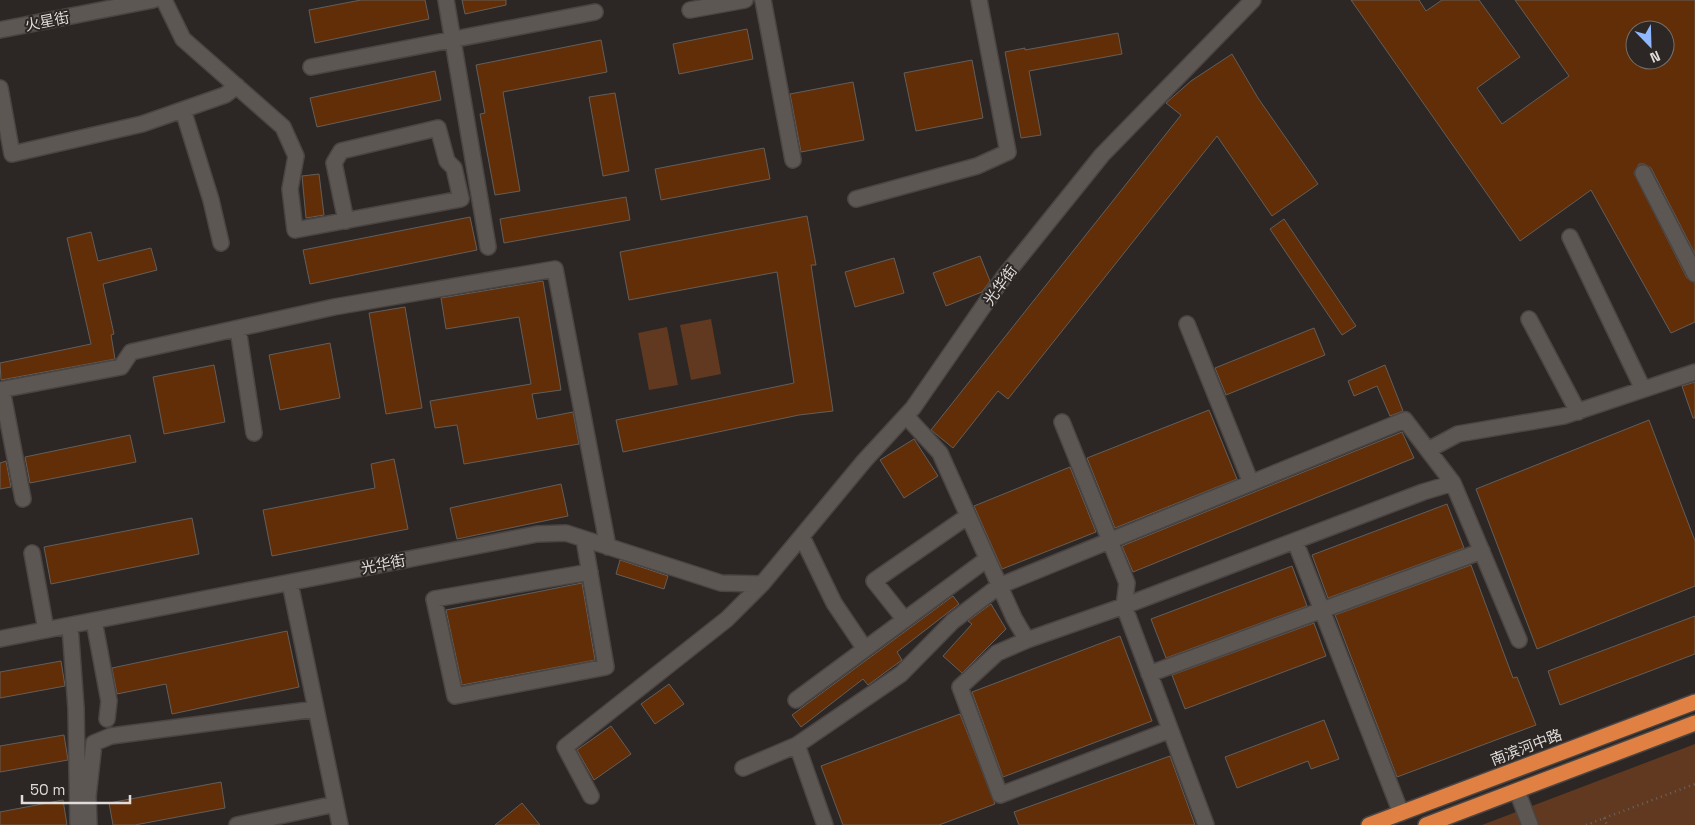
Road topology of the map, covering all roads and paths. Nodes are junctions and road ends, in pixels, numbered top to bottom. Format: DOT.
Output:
graph roads {
  1 [pos="153,0"];
  2 [pos="164,0"];
  3 [pos="446,0"];
  4 [pos="745,0"];
  5 [pos="763,0"];
  6 [pos="979,0"];
  7 [pos="1253,0"];
  8 [pos="690,10"];
  9 [pos="595,12"];
  10 [pos="0,30"];
  11 [pos="452,40"];
  12 [pos="311,68"];
  13 [pos="237,86"];
  14 [pos="0,88"];
  15 [pos="183,110"];
  16 [pos="793,160"];
  17 [pos="1643,173"];
  18 [pos="856,199"];
  19 [pos="346,220"];
  20 [pos="1570,237"];
  21 [pos="221,242"];
  22 [pos="488,247"];
  23 [pos="1695,274"];
  24 [pos="1529,319"];
  25 [pos="1187,324"];
  26 [pos="238,329"];
  27 [pos="1695,372"];
  28 [pos="1,390"];
  29 [pos="1643,390"];
  30 [pos="1578,412"];
  31 [pos="906,416"];
  32 [pos="1062,422"];
  33 [pos="254,433"];
  34 [pos="1428,450"];
  35 [pos="1453,482"];
  36 [pos="1251,483"];
  37 [pos="22,499"];
  38 [pos="968,516"];
  39 [pos="802,537"];
  40 [pos="584,539"];
  41 [pos="1110,540"];
  42 [pos="1295,541"];
  43 [pos="608,547"];
  44 [pos="1482,551"];
  45 [pos="32,553"];
  46 [pos="987,559"];
  47 [pos="590,572"];
  48 [pos="290,583"];
  49 [pos="762,584"];
  50 [pos="999,586"];
  51 [pos="1124,606"];
  52 [pos="1322,610"];
  53 [pos="905,620"];
  54 [pos="94,621"];
  55 [pos="70,626"];
  56 [pos="46,630"];
  57 [pos="0,639"];
  58 [pos="1027,640"];
  59 [pos="1519,640"];
  60 [pos="865,649"];
  61 [pos="1149,674"];
  62 [pos="796,700"];
  63 [pos="1695,702"];
  64 [pos="316,709"];
  65 [pos="107,719"];
  66 [pos="1695,723"];
  67 [pos="1170,730"];
  68 [pos="798,745"];
  69 [pos="743,768"];
  70 [pos="1695,784"];
  71 [pos="1517,791"];
  72 [pos="591,796"];
  73 [pos="335,804"];
  74 [pos="1401,813"];
  75 [pos="1604,818"];
  76 [pos="78,825"];
  77 [pos="89,825"];
  78 [pos="238,825"];
  79 [pos="340,825"];
  80 [pos="825,825"];
  81 [pos="1206,825"];
  82 [pos="1369,825"];
  83 [pos="1426,825"];
  84 [pos="1530,825"];
  85 [pos="1586,825"];
  86 [pos="1607,825"];
  1 -- 10 [label="street, 火星街"];
  2 -- 13 [label="street"];
  3 -- 11 [label="street"];
  4 -- 8 [label="street"];
  5 -- 16 [label="street"];
  6 -- 18 [label="street"];
  7 -- 31 [label="street, 光华街"];
  9 -- 11 [label="street"];
  11 -- 12 [label="street"];
  11 -- 22 [label="street"];
  13 -- 15 [label="street"];
  13 -- 19 [label="street"];
  14 -- 15 [label="street"];
  15 -- 21 [label="street"];
  17 -- 23 [label="street"];
  19 -- 19 [label="street"];
  20 -- 29 [label="street"];
  24 -- 30 [label="street"];
  25 -- 36 [label="street"];
  26 -- 28 [label="street"];
  26 -- 33 [label="street"];
  26 -- 43 [label="street"];
  27 -- 29 [label="street"];
  28 -- 37 [label="street"];
  29 -- 30 [label="street"];
  30 -- 34 [label="street"];
  31 -- 38 [label="street"];
  31 -- 39 [label="street, 光华街"];
  32 -- 41 [label="street"];
  34 -- 35 [label="street"];
  34 -- 36 [label="street"];
  35 -- 42 [label="street"];
  35 -- 44 [label="street"];
  36 -- 41 [label="street"];
  38 -- 46 [label="street"];
  38 -- 53 [label="street"];
  39 -- 49 [label="street, 光华街"];
  39 -- 60 [label="street"];
  40 -- 43 [label="street, 光华街"];
  40 -- 47 [label="street"];
  40 -- 48 [label="street, 光华街"];
  41 -- 50 [label="street"];
  41 -- 51 [label="street"];
  42 -- 51 [label="street"];
  42 -- 52 [label="street"];
  43 -- 49 [label="street, 光华街"];
  44 -- 52 [label="street"];
  44 -- 59 [label="street"];
  45 -- 56 [label="street"];
  46 -- 50 [label="street"];
  46 -- 53 [label="street"];
  47 -- 47 [label="street"];
  48 -- 54 [label="street, 光华街"];
  48 -- 64 [label="street"];
  49 -- 72 [label="street, 光华街"];
  50 -- 58 [label="street"];
  50 -- 68 [label="street"];
  51 -- 58 [label="street"];
  51 -- 61 [label="street"];
  52 -- 61 [label="street"];
  52 -- 74 [label="street"];
  53 -- 60 [label="street"];
  54 -- 55 [label="street, 光华街"];
  54 -- 65 [label="street"];
  55 -- 56 [label="street, 光华街"];
  55 -- 76 [label="street"];
  56 -- 57 [label="street, 光华街"];
  58 -- 67 [label="street"];
  60 -- 62 [label="street"];
  61 -- 67 [label="street"];
  63 -- 74 [label="highway, 南滨河中路"];
  64 -- 73 [label="street"];
  64 -- 77 [label="street"];
  66 -- 71 [label="highway"];
  67 -- 81 [label="street"];
  68 -- 69 [label="street"];
  68 -- 80 [label="street"];
  70 -- 75 [label="path"];
  71 -- 83 [label="highway"];
  71 -- 84 [label="street"];
  73 -- 78 [label="street"];
  73 -- 79 [label="street"];
  74 -- 82 [label="highway, 南滨河中路"];
  75 -- 85 [label="path"];
  75 -- 86 [label="path"];
}
